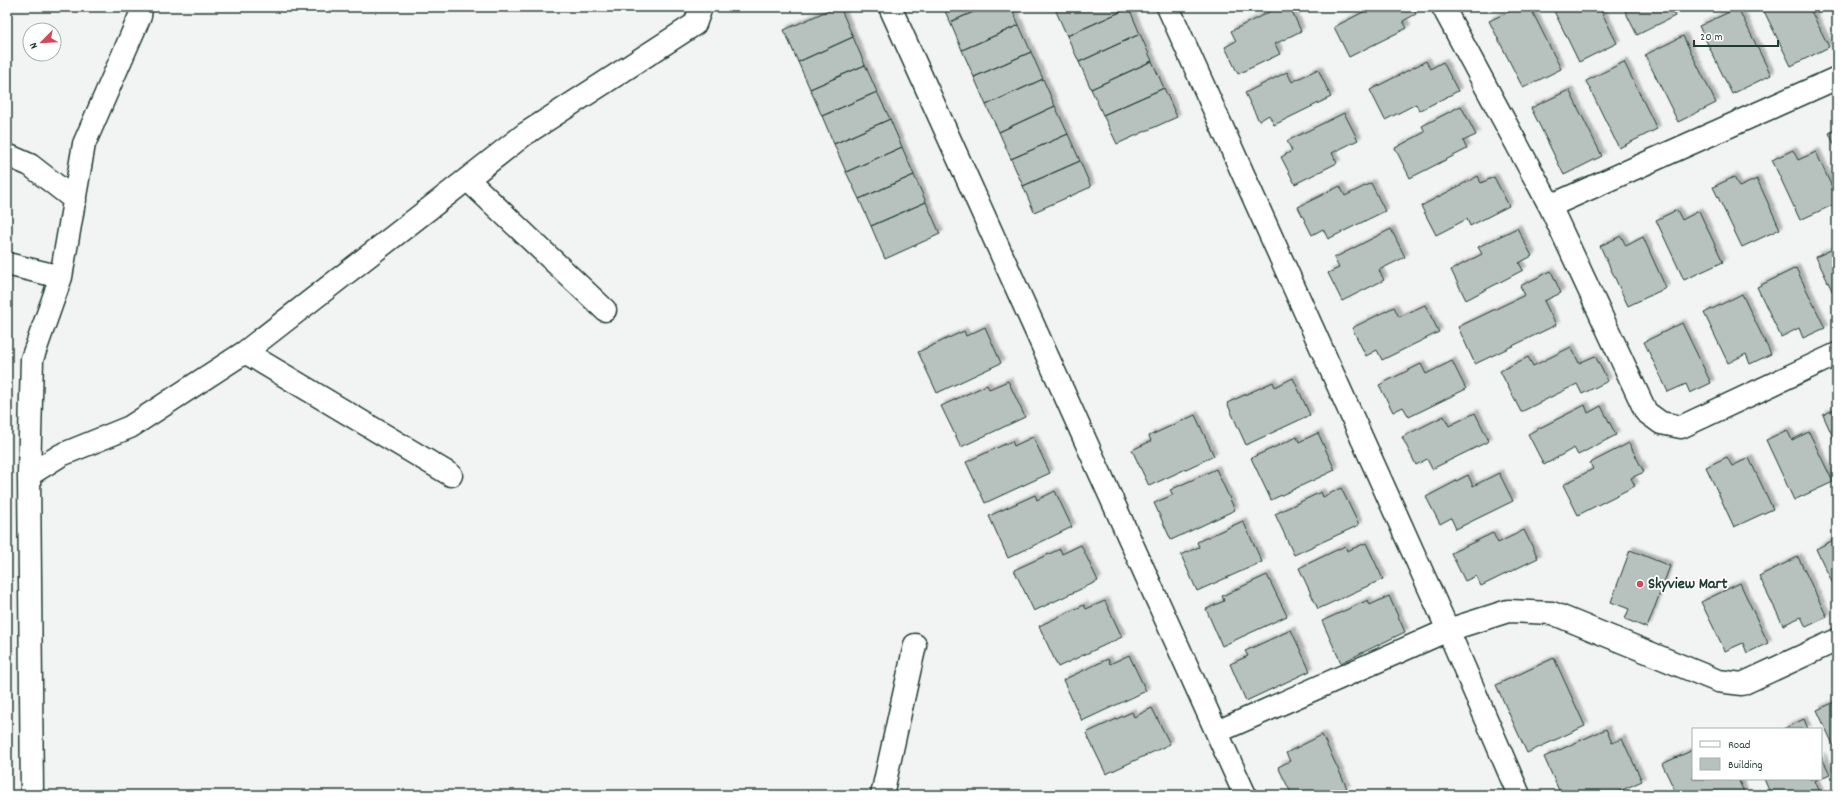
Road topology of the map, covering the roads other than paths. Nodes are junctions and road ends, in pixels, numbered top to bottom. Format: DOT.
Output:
graph roads {
  1 [pos="141,7"];
  2 [pos="701,7"];
  3 [pos="890,7"];
  4 [pos="1168,7"];
  5 [pos="1443,7"];
  6 [pos="1837,78"];
  7 [pos="7,155"];
  8 [pos="467,179"];
  9 [pos="74,200"];
  10 [pos="1550,206"];
  11 [pos="7,264"];
  12 [pos="61,277"];
  13 [pos="605,310"];
  14 [pos="246,352"];
  15 [pos="1837,354"];
  16 [pos="29,475"];
  17 [pos="451,475"];
  18 [pos="1448,630"];
  19 [pos="1837,640"];
  20 [pos="915,645"];
  21 [pos="1217,732"];
  22 [pos="32,795"];
  23 [pos="882,795"];
  24 [pos="1245,795"];
  25 [pos="1519,795"];
  1 -- 9 [label="street"];
  2 -- 8 [label="street"];
  3 -- 21 [label="street"];
  4 -- 18 [label="street"];
  5 -- 10 [label="street"];
  6 -- 10 [label="street"];
  7 -- 9 [label="street"];
  8 -- 13 [label="street"];
  8 -- 14 [label="street"];
  9 -- 12 [label="street"];
  10 -- 15 [label="street"];
  11 -- 12 [label="street"];
  12 -- 16 [label="street"];
  14 -- 16 [label="street"];
  14 -- 17 [label="street"];
  16 -- 22 [label="street"];
  18 -- 19 [label="street"];
  18 -- 21 [label="street"];
  18 -- 25 [label="street"];
  20 -- 23 [label="street"];
  21 -- 24 [label="street"];
}
